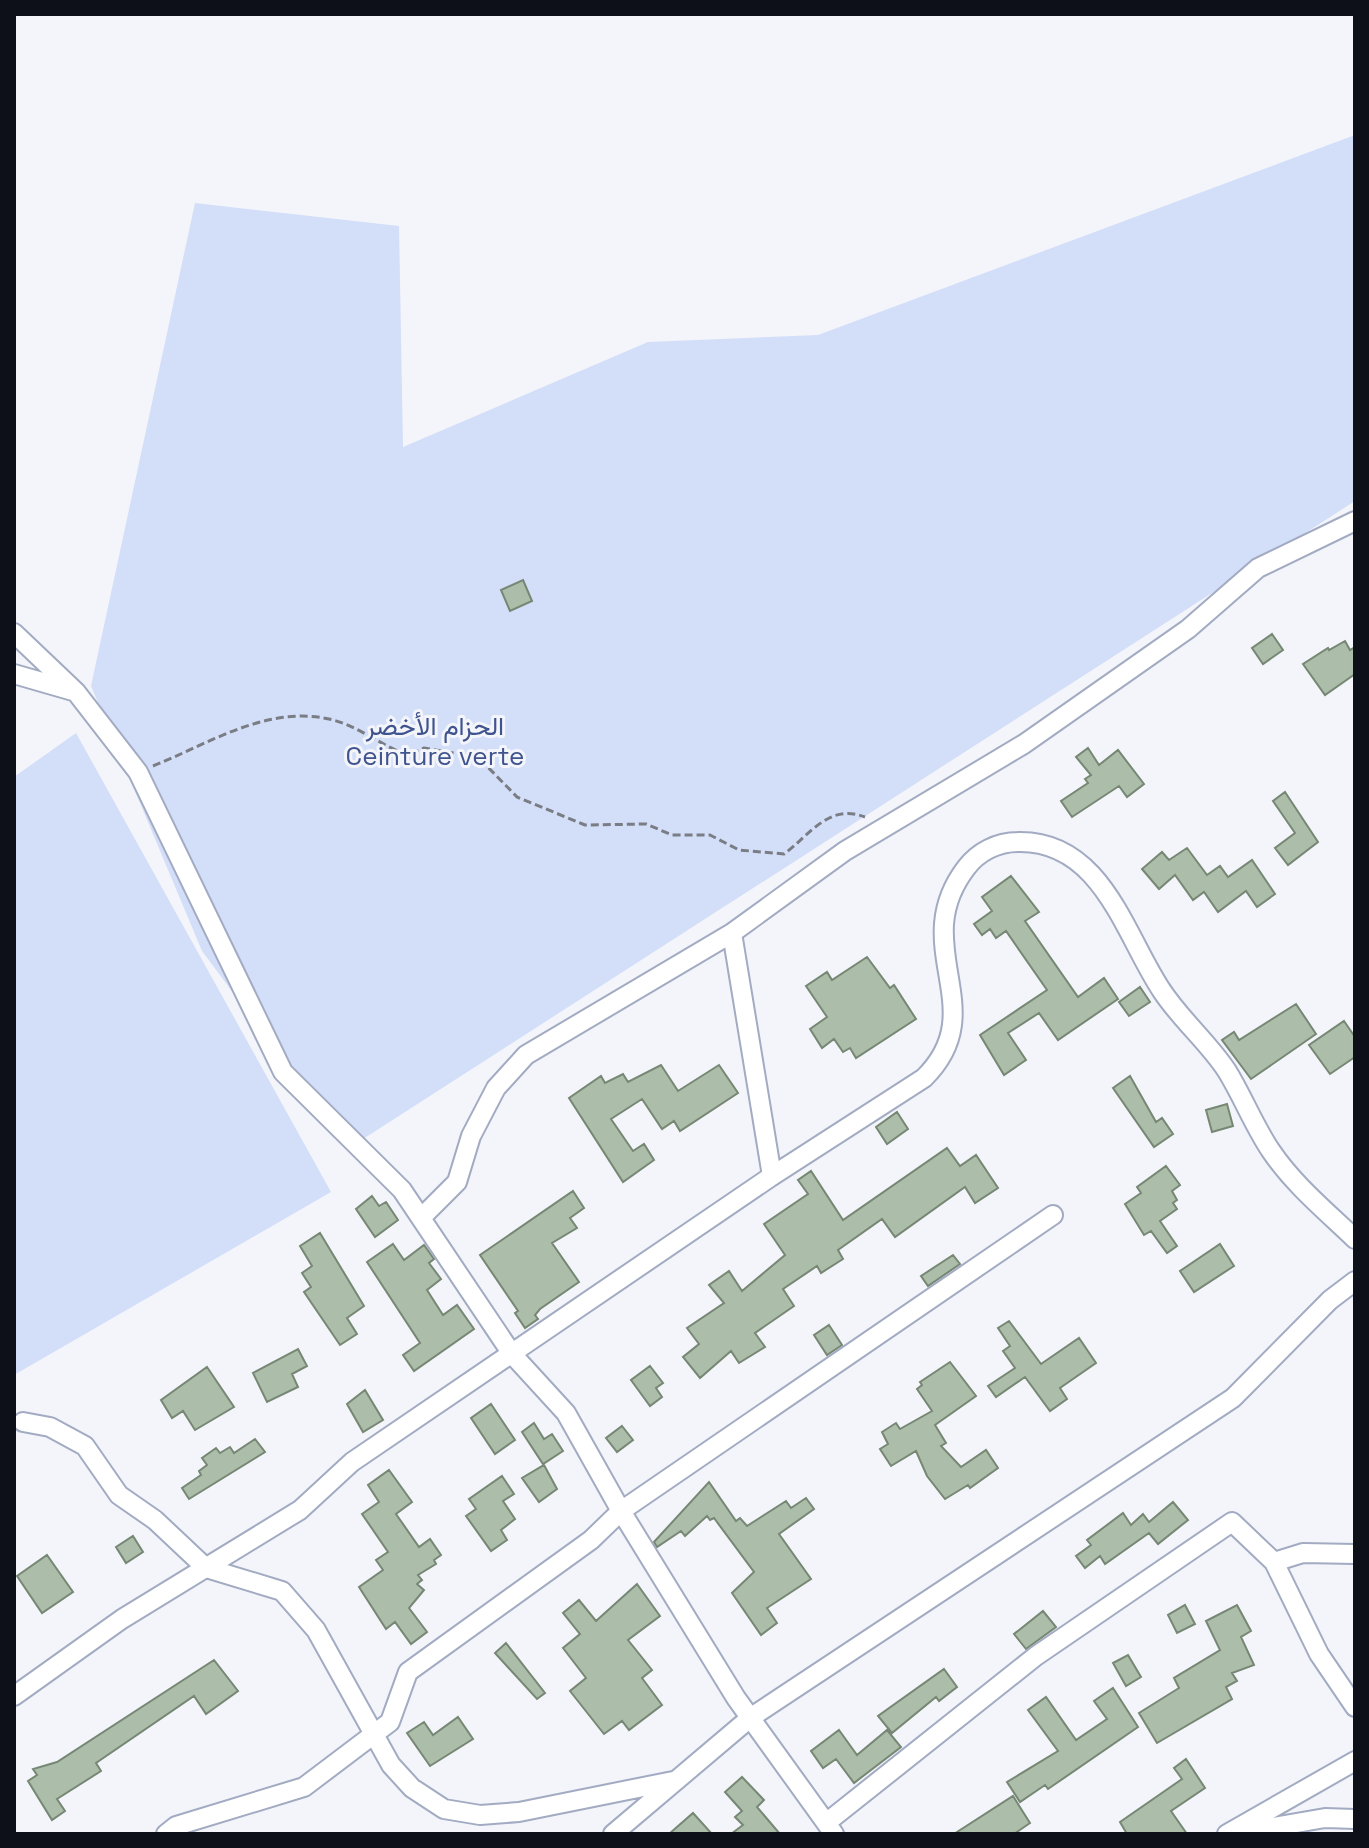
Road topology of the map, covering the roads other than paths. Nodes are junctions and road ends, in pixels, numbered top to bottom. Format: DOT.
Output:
graph roads {
  1 [pos="1355,521"];
  2 [pos="14,633"];
  3 [pos="14,674"];
  4 [pos="76,692"];
  5 [pos="732,933"];
  6 [pos="772,1176"];
  7 [pos="1053,1215"];
  8 [pos="421,1218"];
  9 [pos="1355,1239"];
  10 [pos="1355,1281"];
  11 [pos="512,1354"];
  12 [pos="17,1424"];
  13 [pos="621,1511"];
  14 [pos="1355,1554"];
  15 [pos="1274,1562"];
  16 [pos="206,1568"];
  17 [pos="14,1696"];
  18 [pos="1355,1707"];
  19 [pos="750,1718"];
  20 [pos="376,1736"];
  21 [pos="1355,1761"];
  22 [pos="679,1780"];
  23 [pos="1355,1819"];
  24 [pos="830,1829"];
  25 [pos="166,1834"];
  26 [pos="613,1834"];
  27 [pos="1229,1834"];
  1 -- 5 [label="street"];
  2 -- 4 [label="street"];
  3 -- 4 [label="street"];
  4 -- 8 [label="street"];
  5 -- 6 [label="street"];
  5 -- 8 [label="street"];
  6 -- 9 [label="street"];
  6 -- 11 [label="street"];
  7 -- 13 [label="street"];
  8 -- 11 [label="street"];
  10 -- 19 [label="street"];
  11 -- 13 [label="street"];
  11 -- 16 [label="street"];
  12 -- 16 [label="street"];
  13 -- 19 [label="street"];
  13 -- 20 [label="street"];
  14 -- 15 [label="street"];
  15 -- 18 [label="street"];
  15 -- 24 [label="street"];
  16 -- 17 [label="street"];
  16 -- 20 [label="street"];
  19 -- 22 [label="street"];
  19 -- 24 [label="street"];
  20 -- 22 [label="street"];
  20 -- 25 [label="street"];
  21 -- 27 [label="street"];
  22 -- 26 [label="street"];
  23 -- 27 [label="street"];
}
